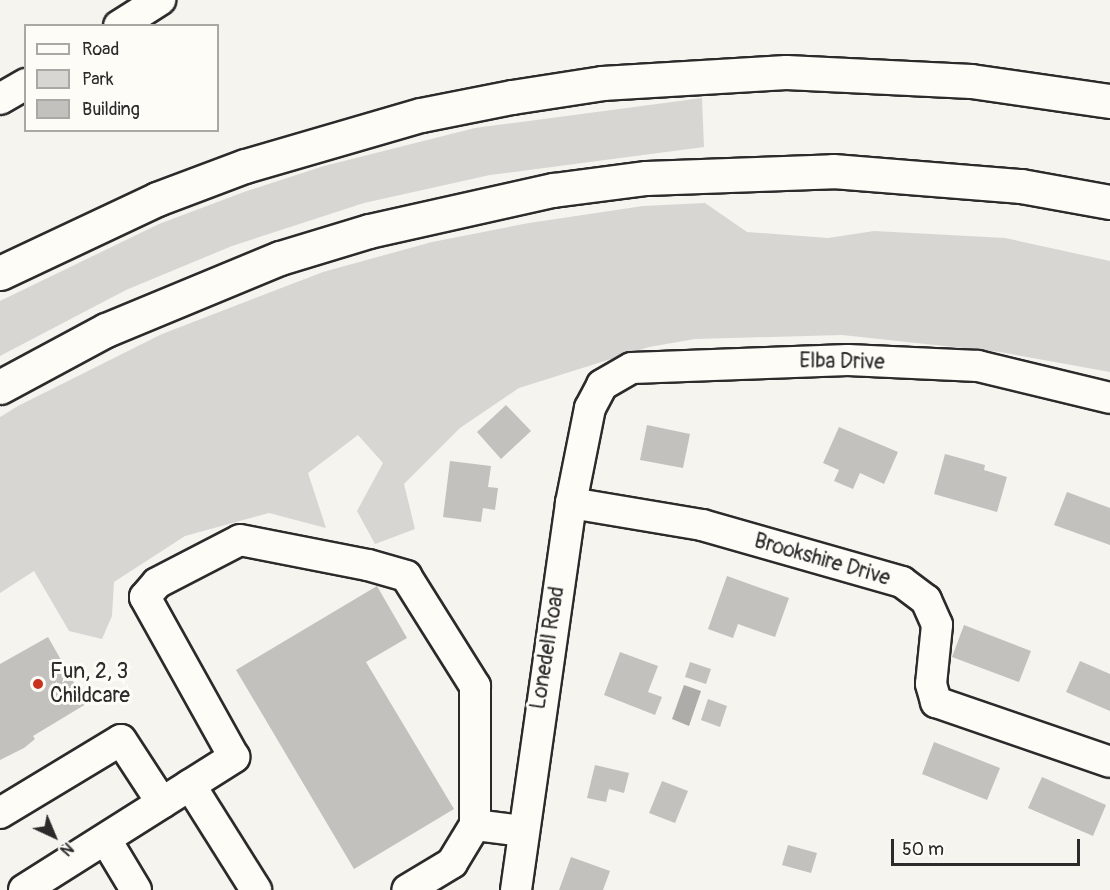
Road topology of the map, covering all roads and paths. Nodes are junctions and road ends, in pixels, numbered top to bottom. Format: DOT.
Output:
graph roads {
  1 [pos="154,2"];
  2 [pos="122,24"];
  3 [pos="24,85"];
  4 [pos="0,99"];
  5 [pos="1110,101"];
  6 [pos="1110,202"];
  7 [pos="0,273"];
  8 [pos="0,387"];
  9 [pos="1110,398"];
  10 [pos="590,408"];
  11 [pos="571,503"];
  12 [pos="1110,762"];
  13 [pos="190,784"];
  14 [pos="162,802"];
  15 [pos="0,813"];
  16 [pos="475,825"];
  17 [pos="523,831"];
  18 [pos="106,840"];
  19 [pos="24,890"];
  20 [pos="136,890"];
  21 [pos="256,890"];
  22 [pos="407,890"];
  23 [pos="516,890"];
  1 -- 2 [label="street"];
  3 -- 4 [label="street"];
  5 -- 7 [label="highway"];
  6 -- 8 [label="highway"];
  9 -- 10 [label="street, Elba Drive"];
  10 -- 11 [label="street, Lonedell Road"];
  11 -- 12 [label="street, Brookshire Drive"];
  11 -- 17 [label="street, Lonedell Road"];
  13 -- 14 [label="street"];
  13 -- 16 [label="street"];
  13 -- 21 [label="street"];
  14 -- 15 [label="street"];
  14 -- 18 [label="street"];
  16 -- 17 [label="street"];
  16 -- 22 [label="street"];
  17 -- 23 [label="street, Lonedell Road"];
  18 -- 19 [label="street"];
  18 -- 20 [label="street"];
}
